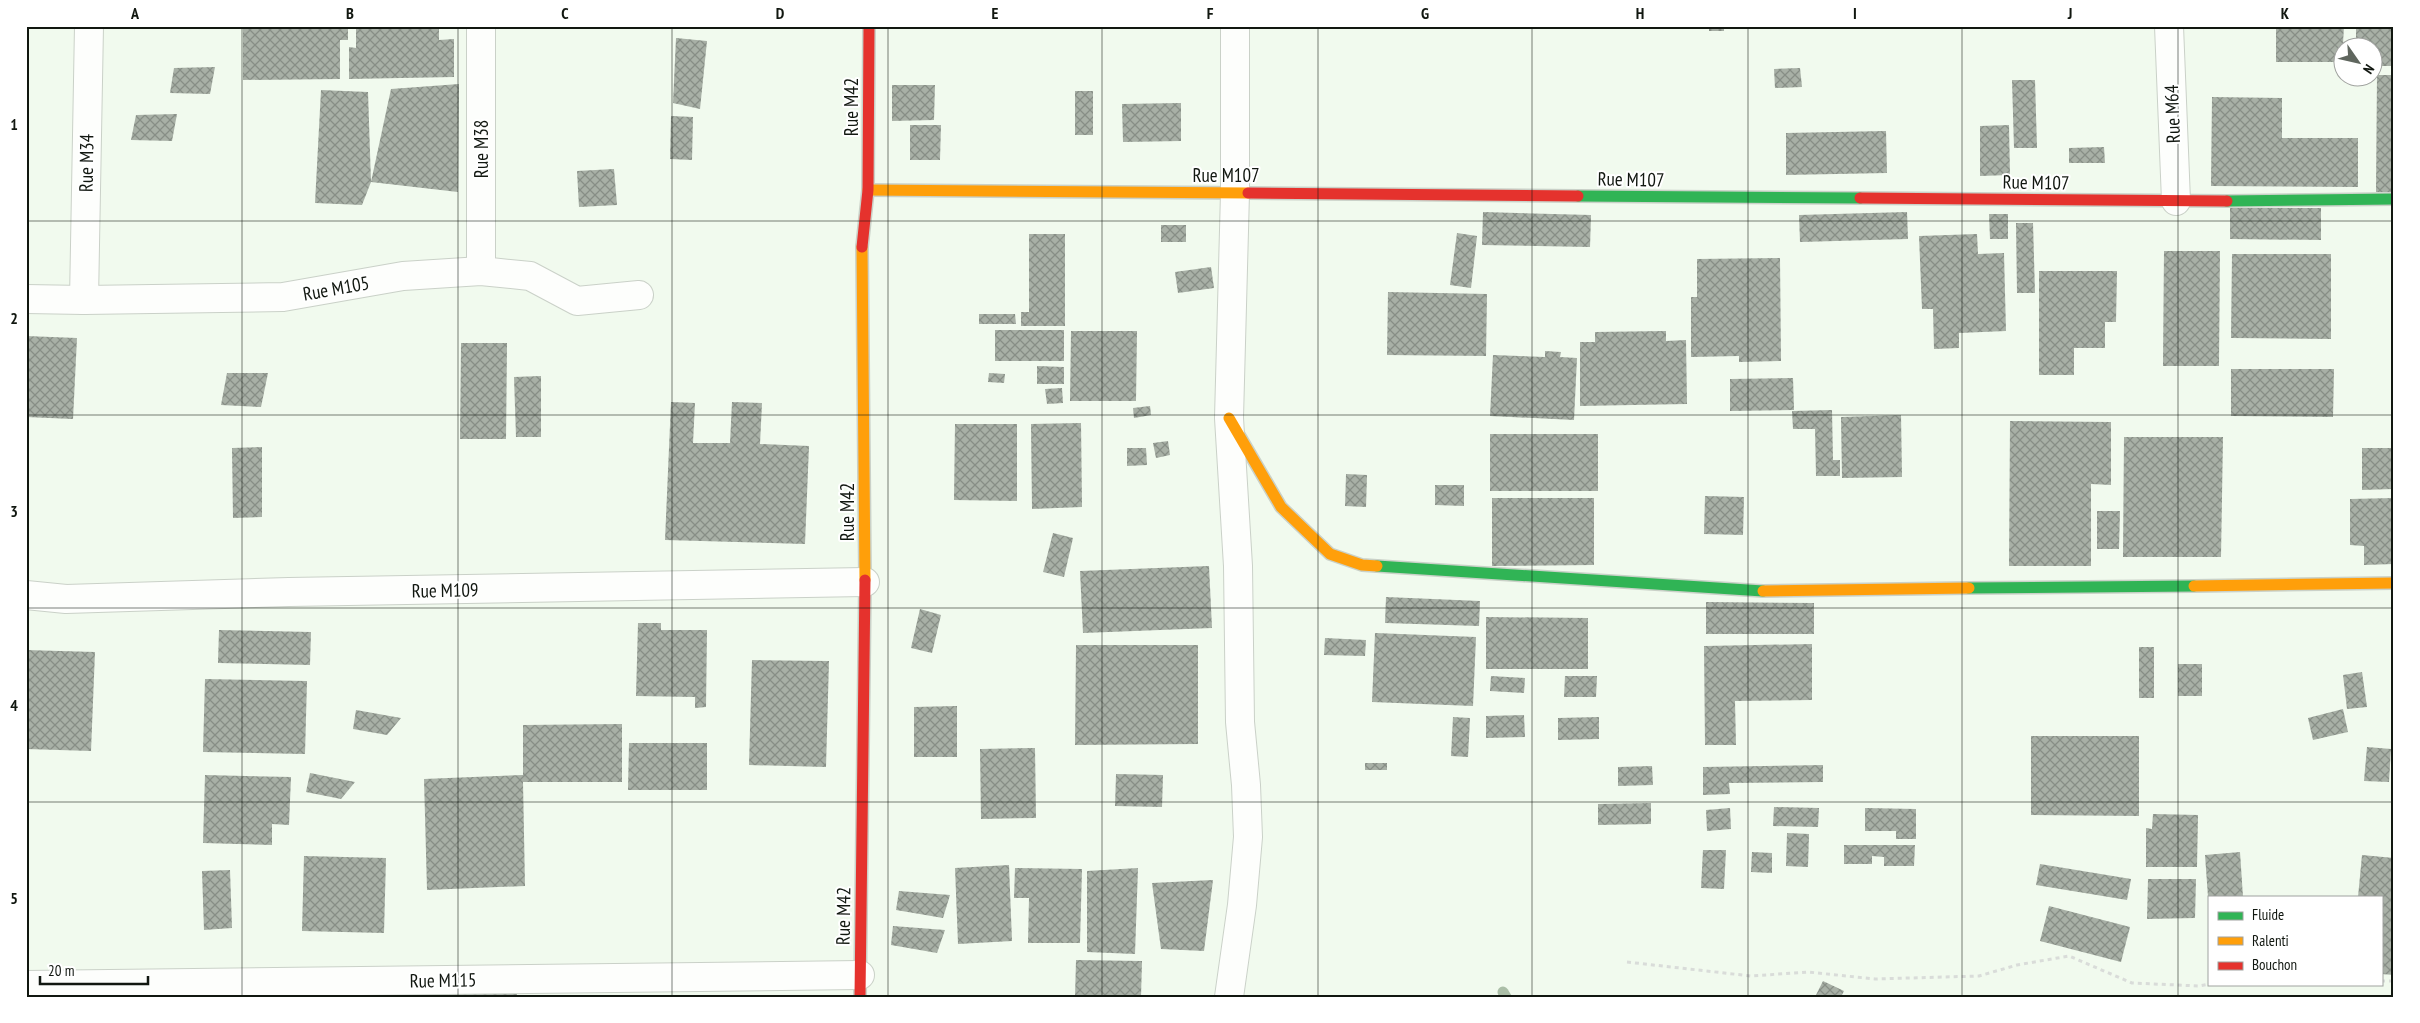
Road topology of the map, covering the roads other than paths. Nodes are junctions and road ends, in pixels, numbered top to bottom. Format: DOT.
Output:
graph roads {
  1 [pos="88,26"];
  2 [pos="481,26"];
  3 [pos="869,26"];
  4 [pos="1235,26"];
  5 [pos="2169,26"];
  6 [pos="868,190"];
  7 [pos="1235,193"];
  8 [pos="2394,199"];
  9 [pos="2176,201"];
  10 [pos="481,272"];
  11 [pos="639,295"];
  12 [pos="26,298"];
  13 [pos="84,300"];
  14 [pos="1229,418"];
  15 [pos="865,582"];
  16 [pos="2394,583"];
  17 [pos="26,595"];
  18 [pos="26,986"];
  19 [pos="860,986"];
  20 [pos="1229,997"];
  1 -- 13 [label="street, Rue M34"];
  2 -- 10 [label="street, Rue M38"];
  3 -- 6 [label="street, Rue M42"];
  4 -- 7 [label="street"];
  5 -- 9 [label="street, Rue M64"];
  6 -- 7 [label="street, Rue M107"];
  6 -- 15 [label="street, Rue M42"];
  7 -- 9 [label="street, Rue M107"];
  7 -- 14 [label="street"];
  8 -- 9 [label="street, Rue M107"];
  10 -- 11 [label="street, Rue M105"];
  10 -- 13 [label="street, Rue M105"];
  12 -- 13 [label="street, Rue M105"];
  14 -- 16 [label="street"];
  14 -- 20 [label="street"];
  15 -- 17 [label="street, Rue M109"];
  15 -- 19 [label="street, Rue M42"];
  18 -- 19 [label="street, Rue M115"];
}
